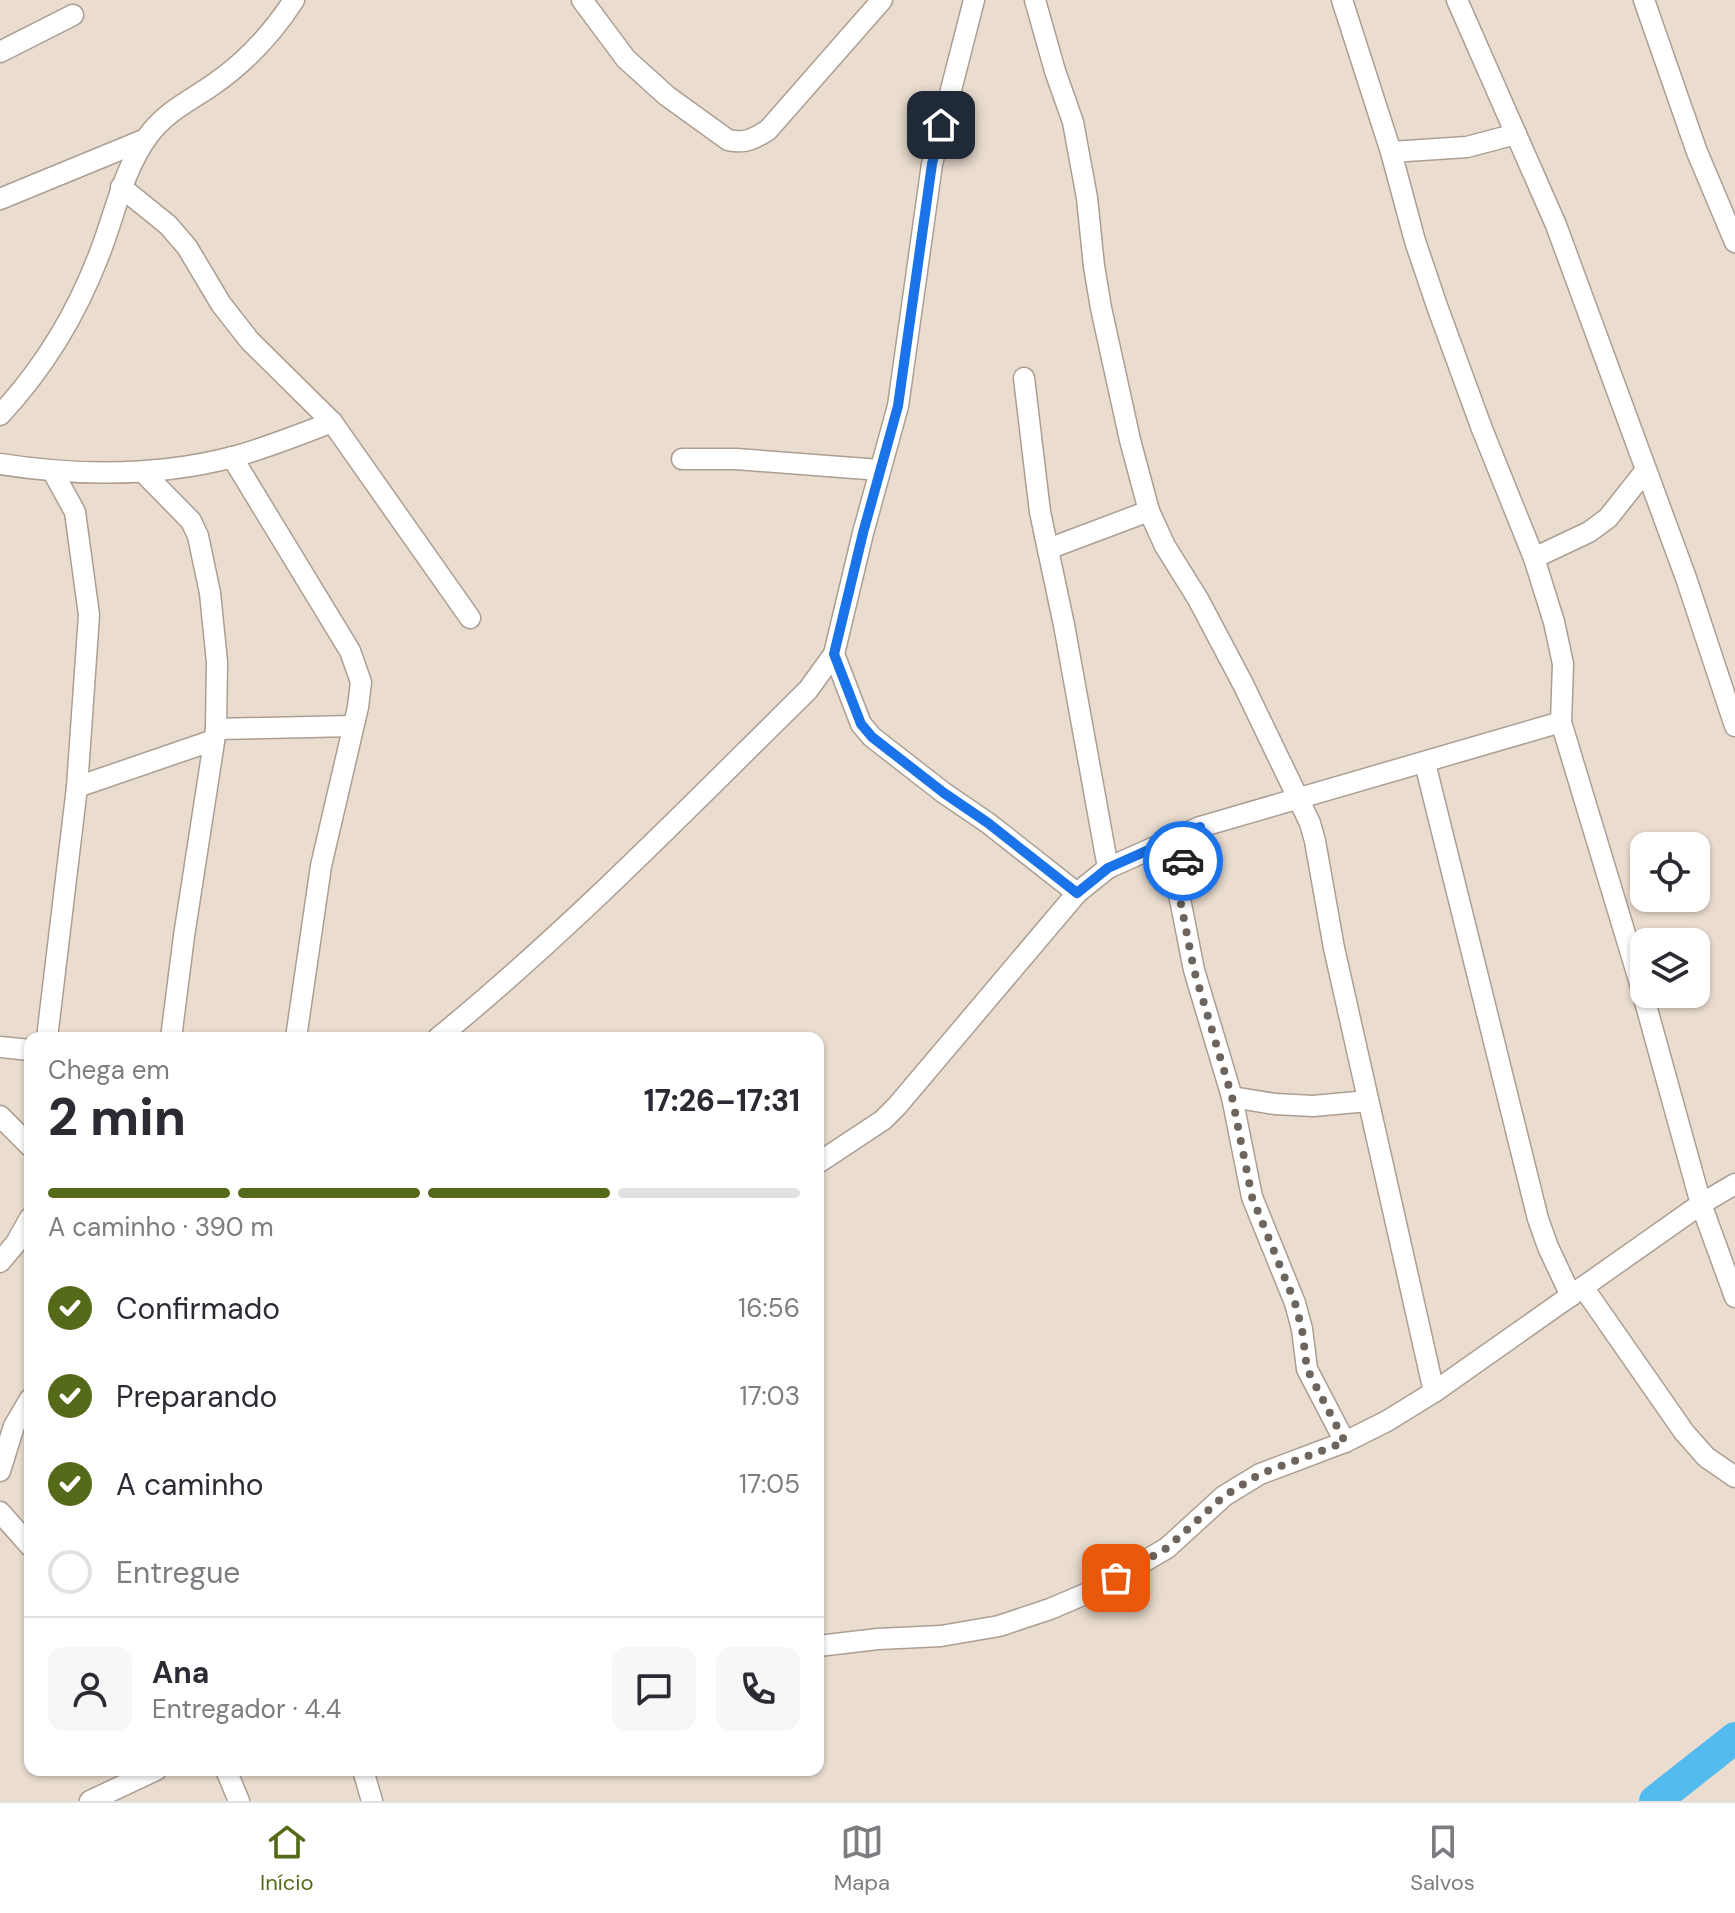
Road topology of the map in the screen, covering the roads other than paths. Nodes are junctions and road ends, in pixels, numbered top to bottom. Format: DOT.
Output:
graph roads {
  1 [pos="294,0"];
  2 [pos="582,0"];
  3 [pos="882,0"];
  4 [pos="974,0"];
  5 [pos="1035,0"];
  6 [pos="1342,0"];
  7 [pos="1457,0"];
  8 [pos="1644,0"];
  9 [pos="73,15"];
  10 [pos="0,52"];
  11 [pos="1516,134"];
  12 [pos="146,139"];
  13 [pos="1391,152"];
  14 [pos="121,187"];
  15 [pos="0,199"];
  16 [pos="1735,242"];
  17 [pos="1024,378"];
  18 [pos="0,415"];
  19 [pos="332,422"];
  20 [pos="232,457"];
  21 [pos="682,459"];
  22 [pos="0,464"];
  23 [pos="880,470"];
  24 [pos="1646,470"];
  25 [pos="53,472"];
  26 [pos="143,472"];
  27 [pos="1149,511"];
  28 [pos="1048,549"];
  29 [pos="1534,558"];
  30 [pos="470,618"];
  31 [pos="834,654"];
  32 [pos="1561,722"];
  33 [pos="353,726"];
  34 [pos="1735,726"];
  35 [pos="215,734"];
  36 [pos="1425,763"];
  37 [pos="77,787"];
  38 [pos="1298,798"];
  39 [pos="1200,827"];
  40 [pos="1108,868"];
  41 [pos="1077,893"];
  42 [pos="48,1032"];
  43 [pos="172,1032"];
  44 [pos="297,1032"];
  45 [pos="445,1032"];
  46 [pos="0,1047"];
  47 [pos="24,1049"];
  48 [pos="1232,1097"];
  49 [pos="1368,1101"];
  50 [pos="0,1116"];
  51 [pos="24,1140"];
  52 [pos="824,1159"];
  53 [pos="1735,1184"];
  54 [pos="1701,1204"];
  55 [pos="24,1229"];
  56 [pos="0,1262"];
  57 [pos="1577,1292"];
  58 [pos="1735,1297"];
  59 [pos="1434,1392"];
  60 [pos="24,1409"];
  61 [pos="1345,1442"];
  62 [pos="0,1471"];
  63 [pos="1735,1477"];
  64 [pos="0,1512"];
  65 [pos="24,1539"];
  66 [pos="824,1645"];
  67 [pos="143,1776"];
  68 [pos="229,1776"];
  69 [pos="365,1776"];
  70 [pos="90,1801"];
  71 [pos="239,1801"];
  72 [pos="372,1801"];
  1 -- 12 [label="street"];
  2 -- 3 [label="street"];
  4 -- 23 [label="street"];
  5 -- 27 [label="street"];
  6 -- 13 [label="street"];
  7 -- 11 [label="street"];
  8 -- 16 [label="street"];
  9 -- 10 [label="street"];
  11 -- 13 [label="street"];
  11 -- 24 [label="street"];
  12 -- 14 [label="street"];
  12 -- 15 [label="street"];
  13 -- 29 [label="street"];
  14 -- 18 [label="street"];
  14 -- 19 [label="street"];
  17 -- 28 [label="street"];
  19 -- 20 [label="street"];
  19 -- 30 [label="street"];
  20 -- 26 [label="street"];
  20 -- 33 [label="street"];
  21 -- 23 [label="street"];
  22 -- 25 [label="street"];
  23 -- 31 [label="street"];
  24 -- 29 [label="street"];
  24 -- 34 [label="street"];
  25 -- 26 [label="street"];
  25 -- 37 [label="street"];
  26 -- 35 [label="street"];
  27 -- 28 [label="street"];
  27 -- 38 [label="street"];
  28 -- 40 [label="street"];
  29 -- 32 [label="street"];
  31 -- 41 [label="street"];
  31 -- 45 [label="street"];
  32 -- 36 [label="street"];
  32 -- 54 [label="street"];
  33 -- 35 [label="street"];
  33 -- 44 [label="street"];
  35 -- 37 [label="street"];
  35 -- 43 [label="street"];
  36 -- 38 [label="street"];
  36 -- 57 [label="street"];
  37 -- 42 [label="street"];
  38 -- 39 [label="street"];
  38 -- 49 [label="street"];
  39 -- 40 [label="street"];
  39 -- 48 [label="street"];
  40 -- 41 [label="street"];
  41 -- 52 [label="street"];
  46 -- 47 [label="street"];
  48 -- 49 [label="street"];
  48 -- 61 [label="street"];
  49 -- 59 [label="street"];
  50 -- 51 [label="street"];
  53 -- 54 [label="street"];
  54 -- 57 [label="street"];
  54 -- 58 [label="street"];
  55 -- 56 [label="street"];
  57 -- 59 [label="street"];
  57 -- 63 [label="street"];
  59 -- 61 [label="street"];
  60 -- 62 [label="street"];
  61 -- 66 [label="street"];
  64 -- 65 [label="street"];
  67 -- 70 [label="street"];
  68 -- 71 [label="street"];
  69 -- 72 [label="street"];
}
